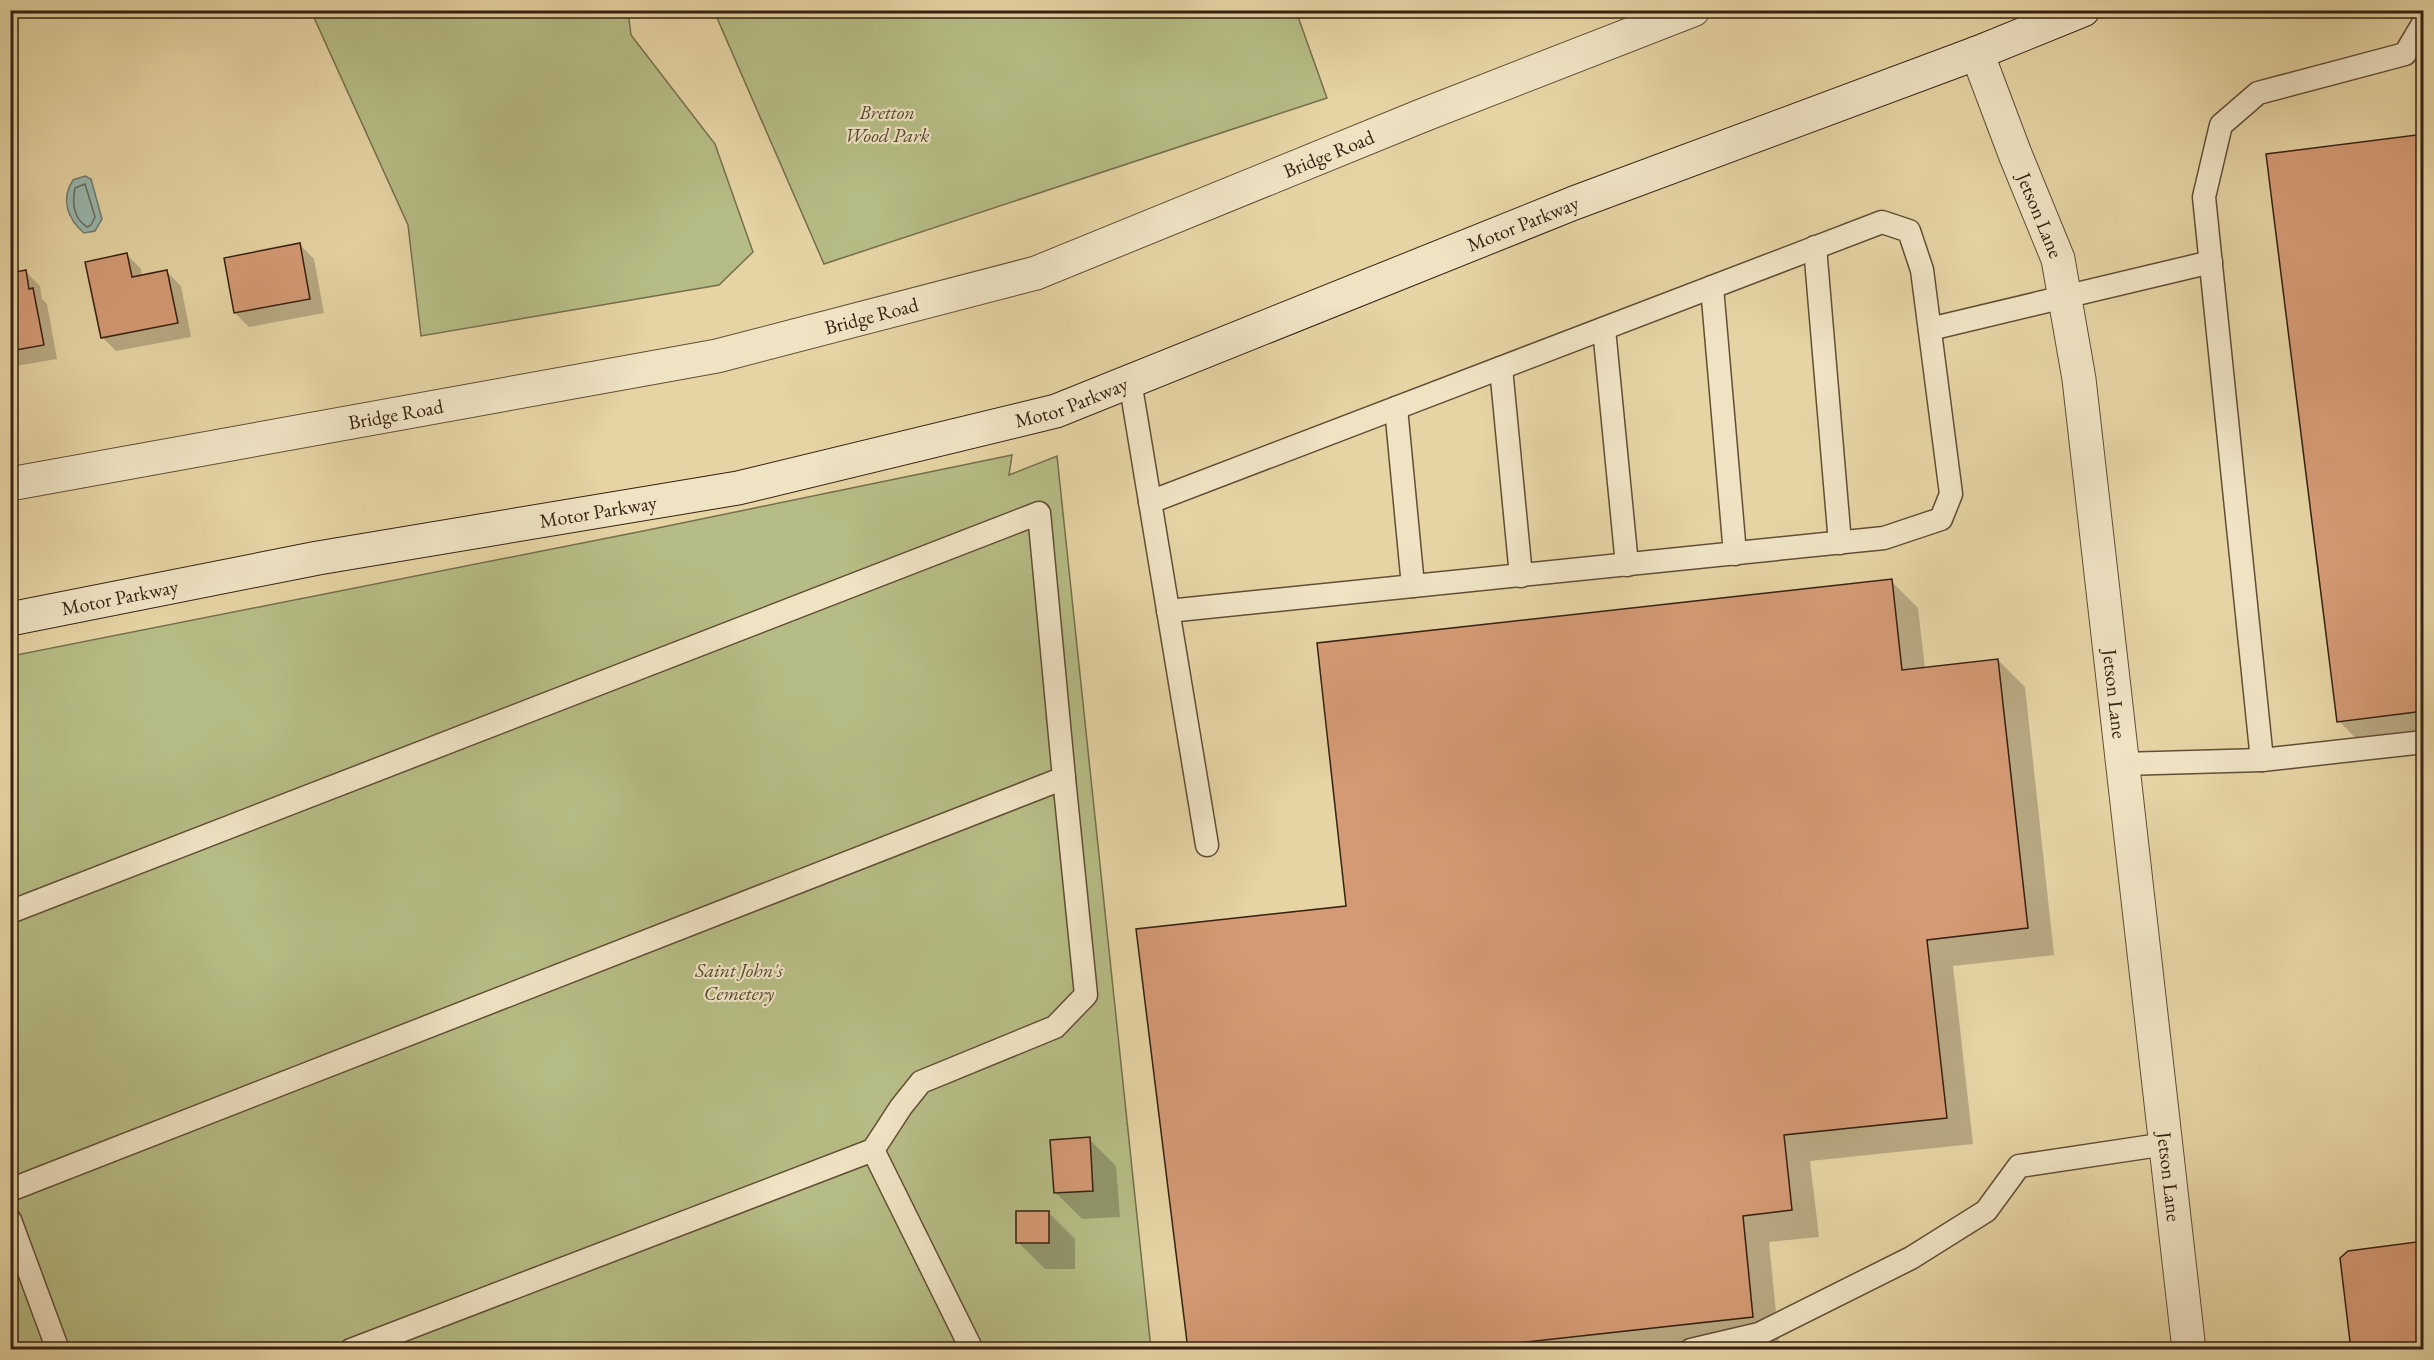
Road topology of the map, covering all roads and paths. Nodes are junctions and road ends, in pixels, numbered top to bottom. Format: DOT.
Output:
graph roads {
  1 [pos="1693,10"];
  2 [pos="2083,10"];
  3 [pos="2424,22"];
  4 [pos="1977,53"];
  5 [pos="1815,248"];
  6 [pos="2211,262"];
  7 [pos="1713,287"];
  8 [pos="2064,296"];
  9 [pos="1604,328"];
  10 [pos="1930,329"];
  11 [pos="1501,368"];
  12 [pos="1130,381"];
  13 [pos="1396,408"];
  14 [pos="10,484"];
  15 [pos="1150,502"];
  16 [pos="1840,543"];
  17 [pos="1735,554"];
  18 [pos="1627,565"];
  19 [pos="1521,576"];
  20 [pos="1413,586"];
  21 [pos="1168,611"];
  22 [pos="10,619"];
  23 [pos="2424,742"];
  24 [pos="2262,760"];
  25 [pos="2122,764"];
  26 [pos="1064,778"];
  27 [pos="1207,845"];
  28 [pos="10,912"];
  29 [pos="2166,1144"];
  30 [pos="873,1150"];
  31 [pos="10,1190"];
  32 [pos="10,1220"];
  33 [pos="58,1350"];
  34 [pos="351,1350"];
  35 [pos="972,1350"];
  36 [pos="1691,1350"];
  37 [pos="2189,1350"];
  1 -- 14 [label="street, Bridge Road"];
  2 -- 4 [label="street, Motor Parkway"];
  3 -- 6 [label="lane"];
  4 -- 8 [label="street, Jetson Lane"];
  4 -- 12 [label="street, Motor Parkway"];
  5 -- 7 [label="lane"];
  5 -- 10 [label="lane"];
  5 -- 16 [label="lane"];
  6 -- 8 [label="lane"];
  6 -- 24 [label="lane"];
  7 -- 9 [label="lane"];
  7 -- 17 [label="lane"];
  8 -- 10 [label="lane"];
  8 -- 25 [label="street, Jetson Lane"];
  9 -- 11 [label="lane"];
  9 -- 18 [label="lane"];
  10 -- 16 [label="lane"];
  11 -- 13 [label="lane"];
  11 -- 19 [label="lane"];
  12 -- 15 [label="lane"];
  12 -- 22 [label="street, Motor Parkway"];
  13 -- 15 [label="lane"];
  13 -- 20 [label="lane"];
  15 -- 21 [label="lane"];
  16 -- 17 [label="lane"];
  17 -- 18 [label="lane"];
  18 -- 19 [label="lane"];
  19 -- 20 [label="lane"];
  20 -- 21 [label="lane"];
  21 -- 27 [label="lane"];
  23 -- 24 [label="lane"];
  24 -- 25 [label="lane"];
  25 -- 29 [label="street, Jetson Lane"];
  26 -- 28 [label="lane"];
  26 -- 30 [label="lane"];
  26 -- 31 [label="lane"];
  29 -- 36 [label="lane"];
  29 -- 37 [label="street, Jetson Lane"];
  30 -- 34 [label="lane"];
  30 -- 35 [label="lane"];
  32 -- 33 [label="lane"];
}
